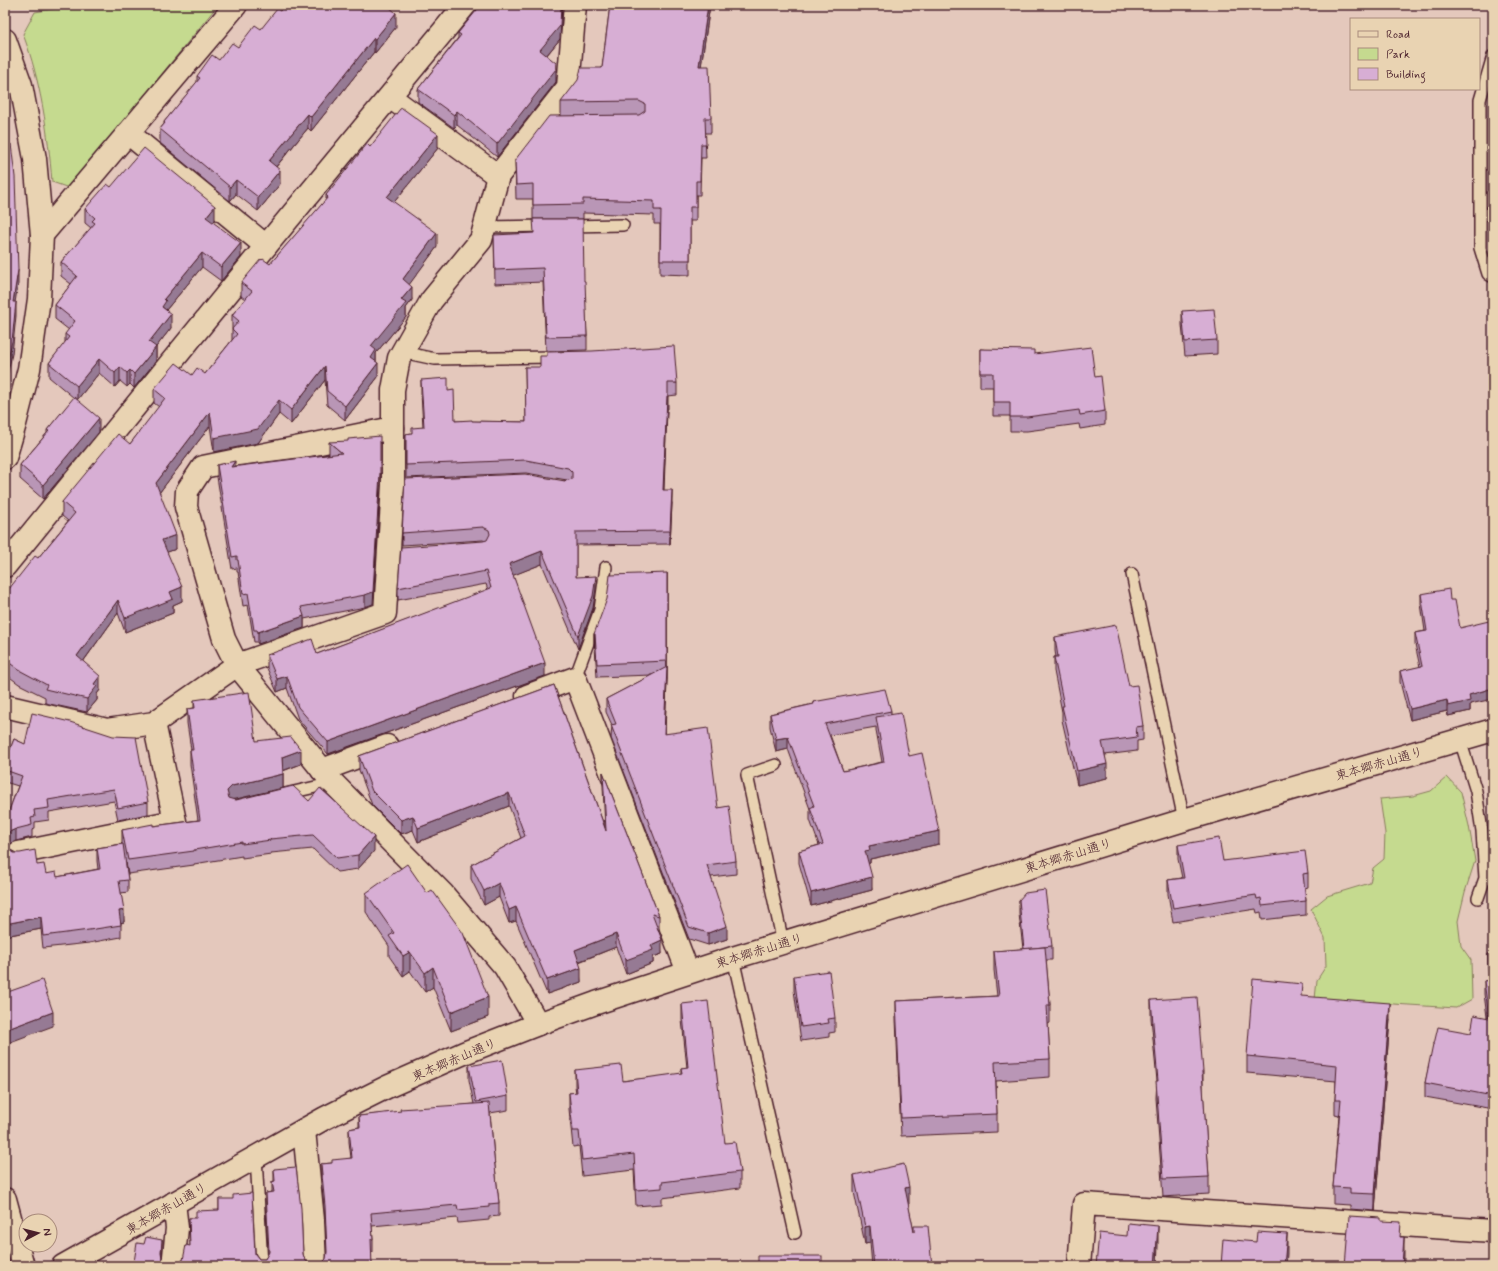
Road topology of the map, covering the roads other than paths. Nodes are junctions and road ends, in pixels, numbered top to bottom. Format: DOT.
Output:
graph roads {
  1 [pos="236,5"];
  2 [pos="465,5"];
  3 [pos="574,5"];
  4 [pos="7,50"];
  5 [pos="1493,56"];
  6 [pos="390,97"];
  7 [pos="128,133"];
  8 [pos="498,176"];
  9 [pos="623,225"];
  10 [pos="485,227"];
  11 [pos="42,235"];
  12 [pos="266,246"];
  13 [pos="1493,277"];
  14 [pos="402,352"];
  15 [pos="561,357"];
  16 [pos="393,428"];
  17 [pos="5,458"];
  18 [pos="5,566"];
  19 [pos="606,567"];
  20 [pos="1132,574"];
  21 [pos="237,665"];
  22 [pos="575,678"];
  23 [pos="508,702"];
  24 [pos="5,706"];
  25 [pos="154,723"];
  26 [pos="1493,730"];
  27 [pos="404,740"];
  28 [pos="1460,740"];
  29 [pos="776,765"];
  30 [pos="328,776"];
  31 [pos="272,798"];
  32 [pos="1184,820"];
  33 [pos="18,853"];
  34 [pos="1478,898"];
  35 [pos="783,943"];
  36 [pos="733,958"];
  37 [pos="688,972"];
  38 [pos="538,1024"];
  39 [pos="304,1130"];
  40 [pos="256,1156"];
  41 [pos="5,1199"];
  42 [pos="174,1203"];
  43 [pos="1493,1231"];
  44 [pos="795,1233"];
  45 [pos="23,1266"];
  46 [pos="63,1266"];
  47 [pos="173,1266"];
  48 [pos="262,1266"];
  49 [pos="314,1266"];
  50 [pos="1079,1266"];
  1 -- 7 [label="street"];
  2 -- 6 [label="street"];
  3 -- 8 [label="street"];
  4 -- 11 [label="street"];
  5 -- 13 [label="lane"];
  6 -- 8 [label="street"];
  6 -- 12 [label="street"];
  7 -- 11 [label="street"];
  7 -- 12 [label="street"];
  8 -- 10 [label="street"];
  9 -- 10 [label="lane"];
  10 -- 14 [label="street"];
  11 -- 17 [label="street"];
  12 -- 18 [label="street"];
  14 -- 15 [label="lane"];
  14 -- 16 [label="street"];
  16 -- 21 [label="street"];
  16 -- 21 [label="street"];
  19 -- 22 [label="lane"];
  20 -- 32 [label="lane"];
  21 -- 25 [label="street"];
  21 -- 30 [label="street"];
  22 -- 23 [label="street"];
  22 -- 37 [label="street"];
  24 -- 25 [label="street"];
  25 -- 33 [label="street"];
  26 -- 28 [label="street, 東本郷赤山通り"];
  27 -- 30 [label="street"];
  28 -- 32 [label="street, 東本郷赤山通り"];
  28 -- 34 [label="lane"];
  29 -- 35 [label="lane"];
  30 -- 31 [label="lane"];
  30 -- 38 [label="street"];
  32 -- 35 [label="street, 東本郷赤山通り"];
  35 -- 36 [label="street, 東本郷赤山通り"];
  36 -- 37 [label="street, 東本郷赤山通り"];
  36 -- 44 [label="lane"];
  37 -- 38 [label="street, 東本郷赤山通り"];
  38 -- 39 [label="street, 東本郷赤山通り"];
  39 -- 40 [label="street, 東本郷赤山通り"];
  39 -- 49 [label="street"];
  40 -- 42 [label="street, 東本郷赤山通り"];
  40 -- 48 [label="lane"];
  41 -- 45 [label="street"];
  42 -- 46 [label="street, 東本郷赤山通り"];
  42 -- 47 [label="street"];
  43 -- 50 [label="street"];
}
